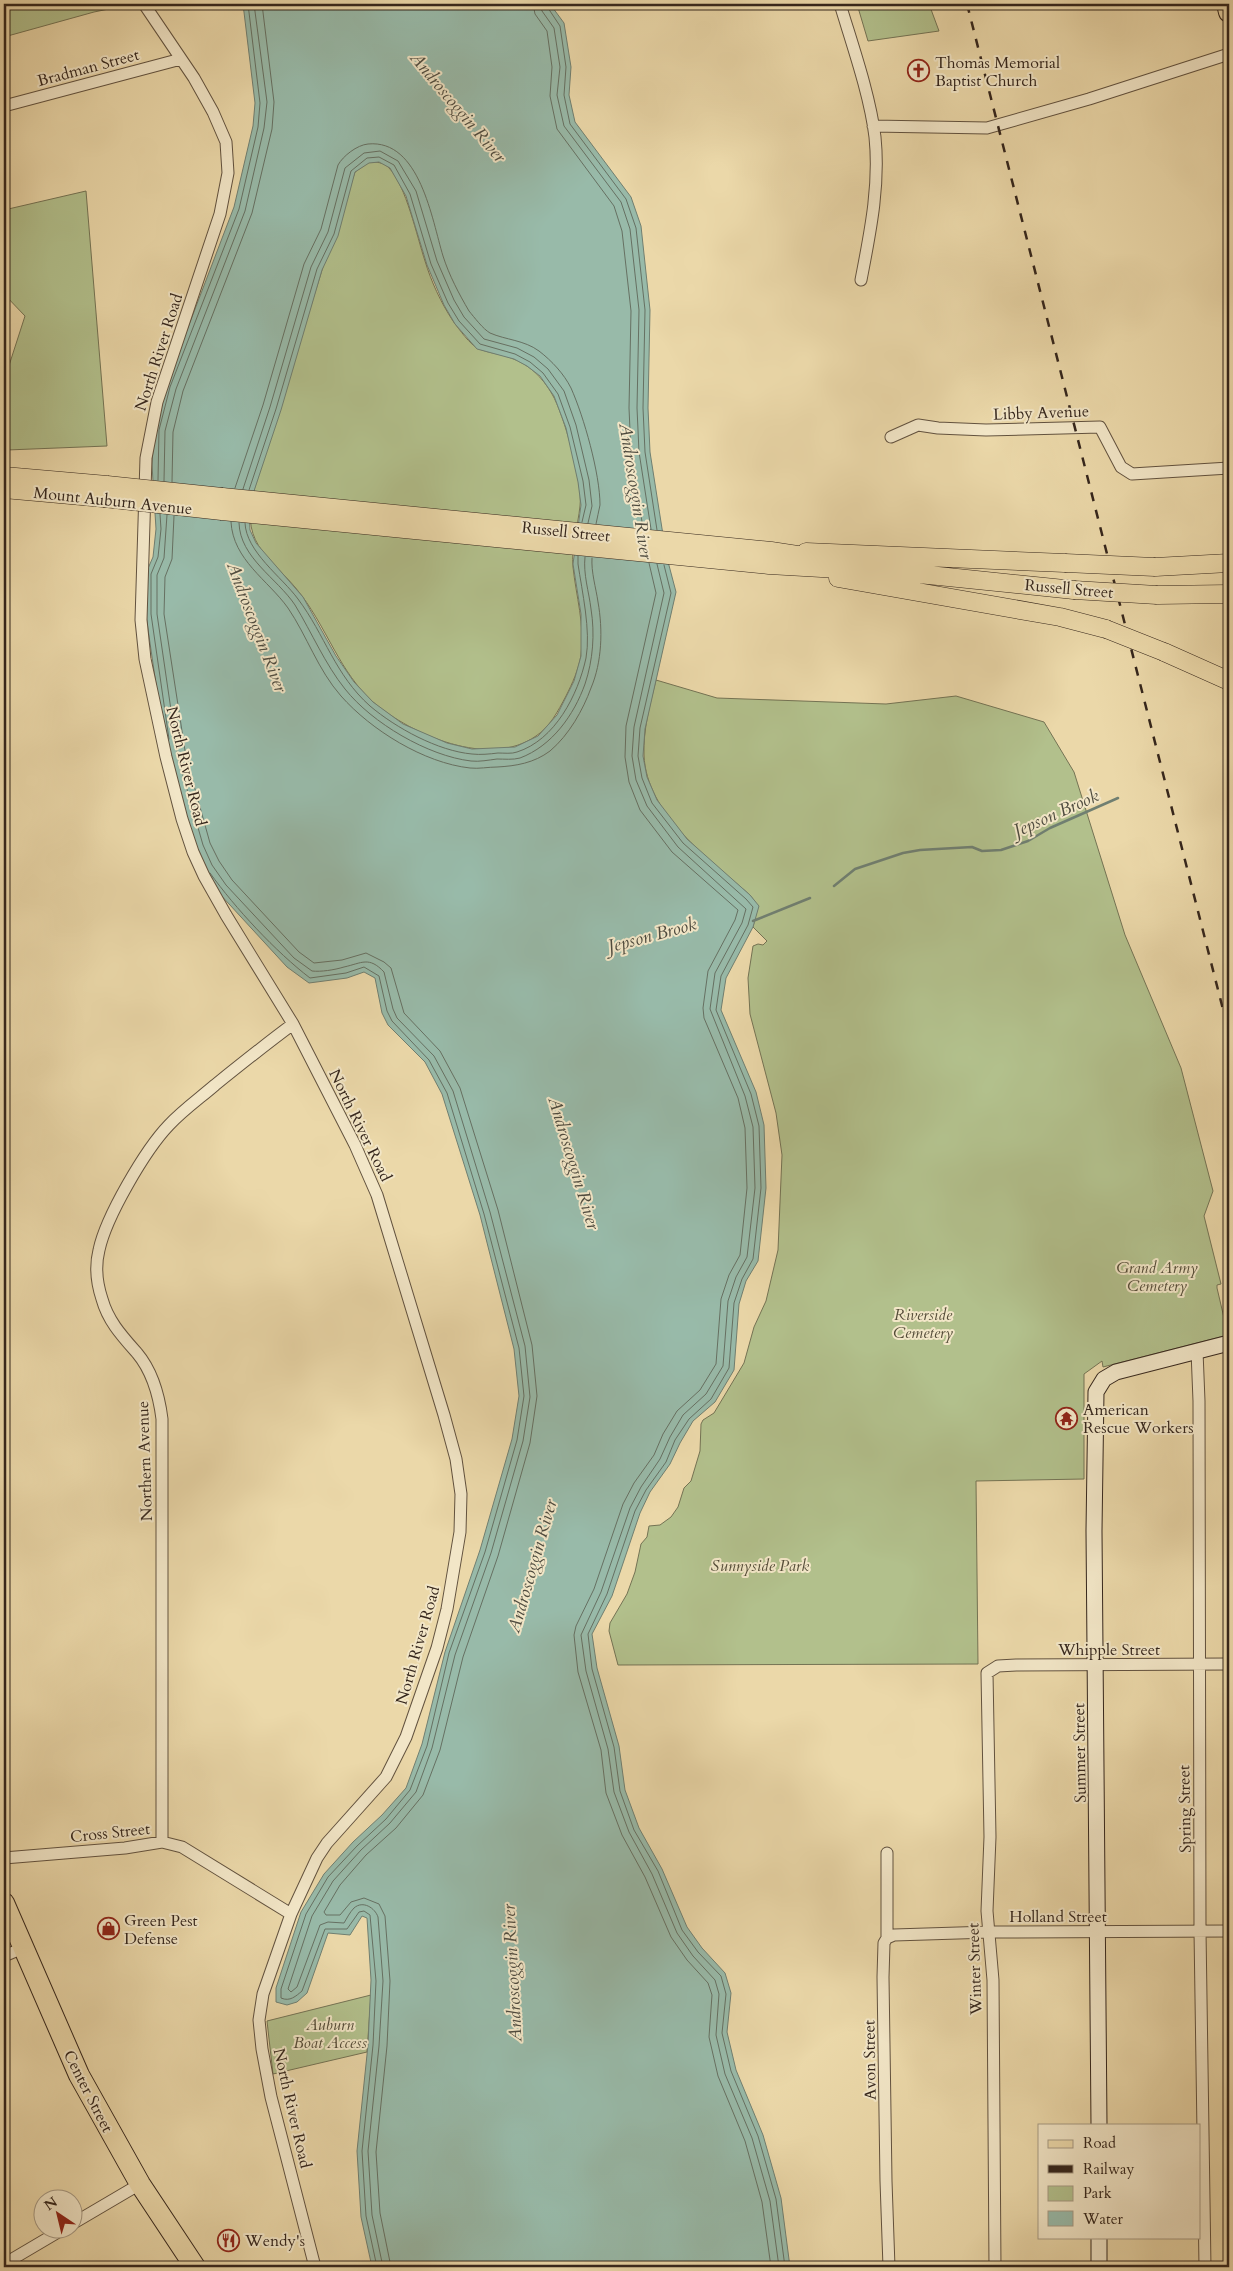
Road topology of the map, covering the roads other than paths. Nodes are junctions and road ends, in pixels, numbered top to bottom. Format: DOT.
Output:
graph roads {
  1 [pos="144,4"];
  2 [pos="840,4"];
  3 [pos="1227,4"];
  4 [pos="1229,12"];
  5 [pos="1229,54"];
  6 [pos="181,59"];
  7 [pos="4,106"];
  8 [pos="873,126"];
  9 [pos="861,280"];
  10 [pos="891,437"];
  11 [pos="1229,468"];
  12 [pos="4,476"];
  13 [pos="4,489"];
  14 [pos="105,492"];
  15 [pos="222,504"];
  16 [pos="770,558"];
  17 [pos="1229,563"];
  18 [pos="1229,594"];
  19 [pos="1229,681"];
  20 [pos="293,1024"];
  21 [pos="1229,1343"];
  22 [pos="1196,1352"];
  23 [pos="1200,1664"];
  24 [pos="1229,1664"];
  25 [pos="1095,1665"];
  26 [pos="990,1670"];
  27 [pos="162,1842"];
  28 [pos="887,1853"];
  29 [pos="4,1858"];
  30 [pos="4,1903"];
  31 [pos="291,1914"];
  32 [pos="1200,1931"];
  33 [pos="1229,1931"];
  34 [pos="990,1932"];
  35 [pos="1097,1932"];
  36 [pos="887,1938"];
  37 [pos="23,1948"];
  38 [pos="4,1956"];
  39 [pos="1099,2124"];
  40 [pos="140,2184"];
  41 [pos="82,2218"];
  42 [pos="48,2238"];
  43 [pos="1099,2238"];
  44 [pos="4,2264"];
  45 [pos="195,2267"];
  46 [pos="315,2267"];
  47 [pos="890,2267"];
  48 [pos="995,2267"];
  49 [pos="1099,2267"];
  50 [pos="1205,2267"];
  1 -- 6 [label="street, North River Road"];
  2 -- 8 [label="street"];
  3 -- 4 [label="highway"];
  5 -- 8 [label="street"];
  6 -- 7 [label="street, Bradman Street"];
  6 -- 20 [label="street, North River Road"];
  8 -- 9 [label="street"];
  10 -- 11 [label="street, Libby Avenue"];
  12 -- 14 [label="main road, Mount Auburn Avenue"];
  13 -- 14 [label="main road, Mount Auburn Avenue"];
  14 -- 15 [label="main road, Mount Auburn Avenue, bridge"];
  15 -- 16 [label="main road, Russell Street"];
  16 -- 17 [label="main road, bridge"];
  16 -- 18 [label="main road, Russell Street, bridge"];
  16 -- 19 [label="main road, bridge"];
  20 -- 27 [label="street, Northern Avenue"];
  20 -- 31 [label="street, North River Road"];
  21 -- 22 [label="street"];
  22 -- 23 [label="street, Spring Street"];
  22 -- 25 [label="street, Summer Street"];
  23 -- 24 [label="street, Whipple Street"];
  23 -- 25 [label="street, Whipple Street"];
  23 -- 32 [label="street, Spring Street"];
  25 -- 26 [label="street, Whipple Street"];
  25 -- 35 [label="street, Summer Street"];
  26 -- 34 [label="street, Winter Street"];
  27 -- 29 [label="street, Cross Street"];
  27 -- 31 [label="street, Cross Street"];
  28 -- 36 [label="street, Avon Street"];
  30 -- 37 [label="highway, Center Street"];
  31 -- 46 [label="street, North River Road"];
  32 -- 33 [label="street, Holland Street"];
  32 -- 35 [label="street, Holland Street"];
  32 -- 50 [label="street, Spring Street"];
  34 -- 35 [label="street, Holland Street"];
  34 -- 36 [label="street, Holland Street"];
  34 -- 48 [label="street, Winter Street"];
  35 -- 39 [label="street, Summer Street"];
  36 -- 47 [label="street, Avon Street"];
  37 -- 38 [label="street"];
  37 -- 40 [label="highway, Center Street"];
  40 -- 41 [label="street"];
  40 -- 45 [label="highway, Center Street"];
  42 -- 44 [label="street"];
  43 -- 49 [label="street"];
}
